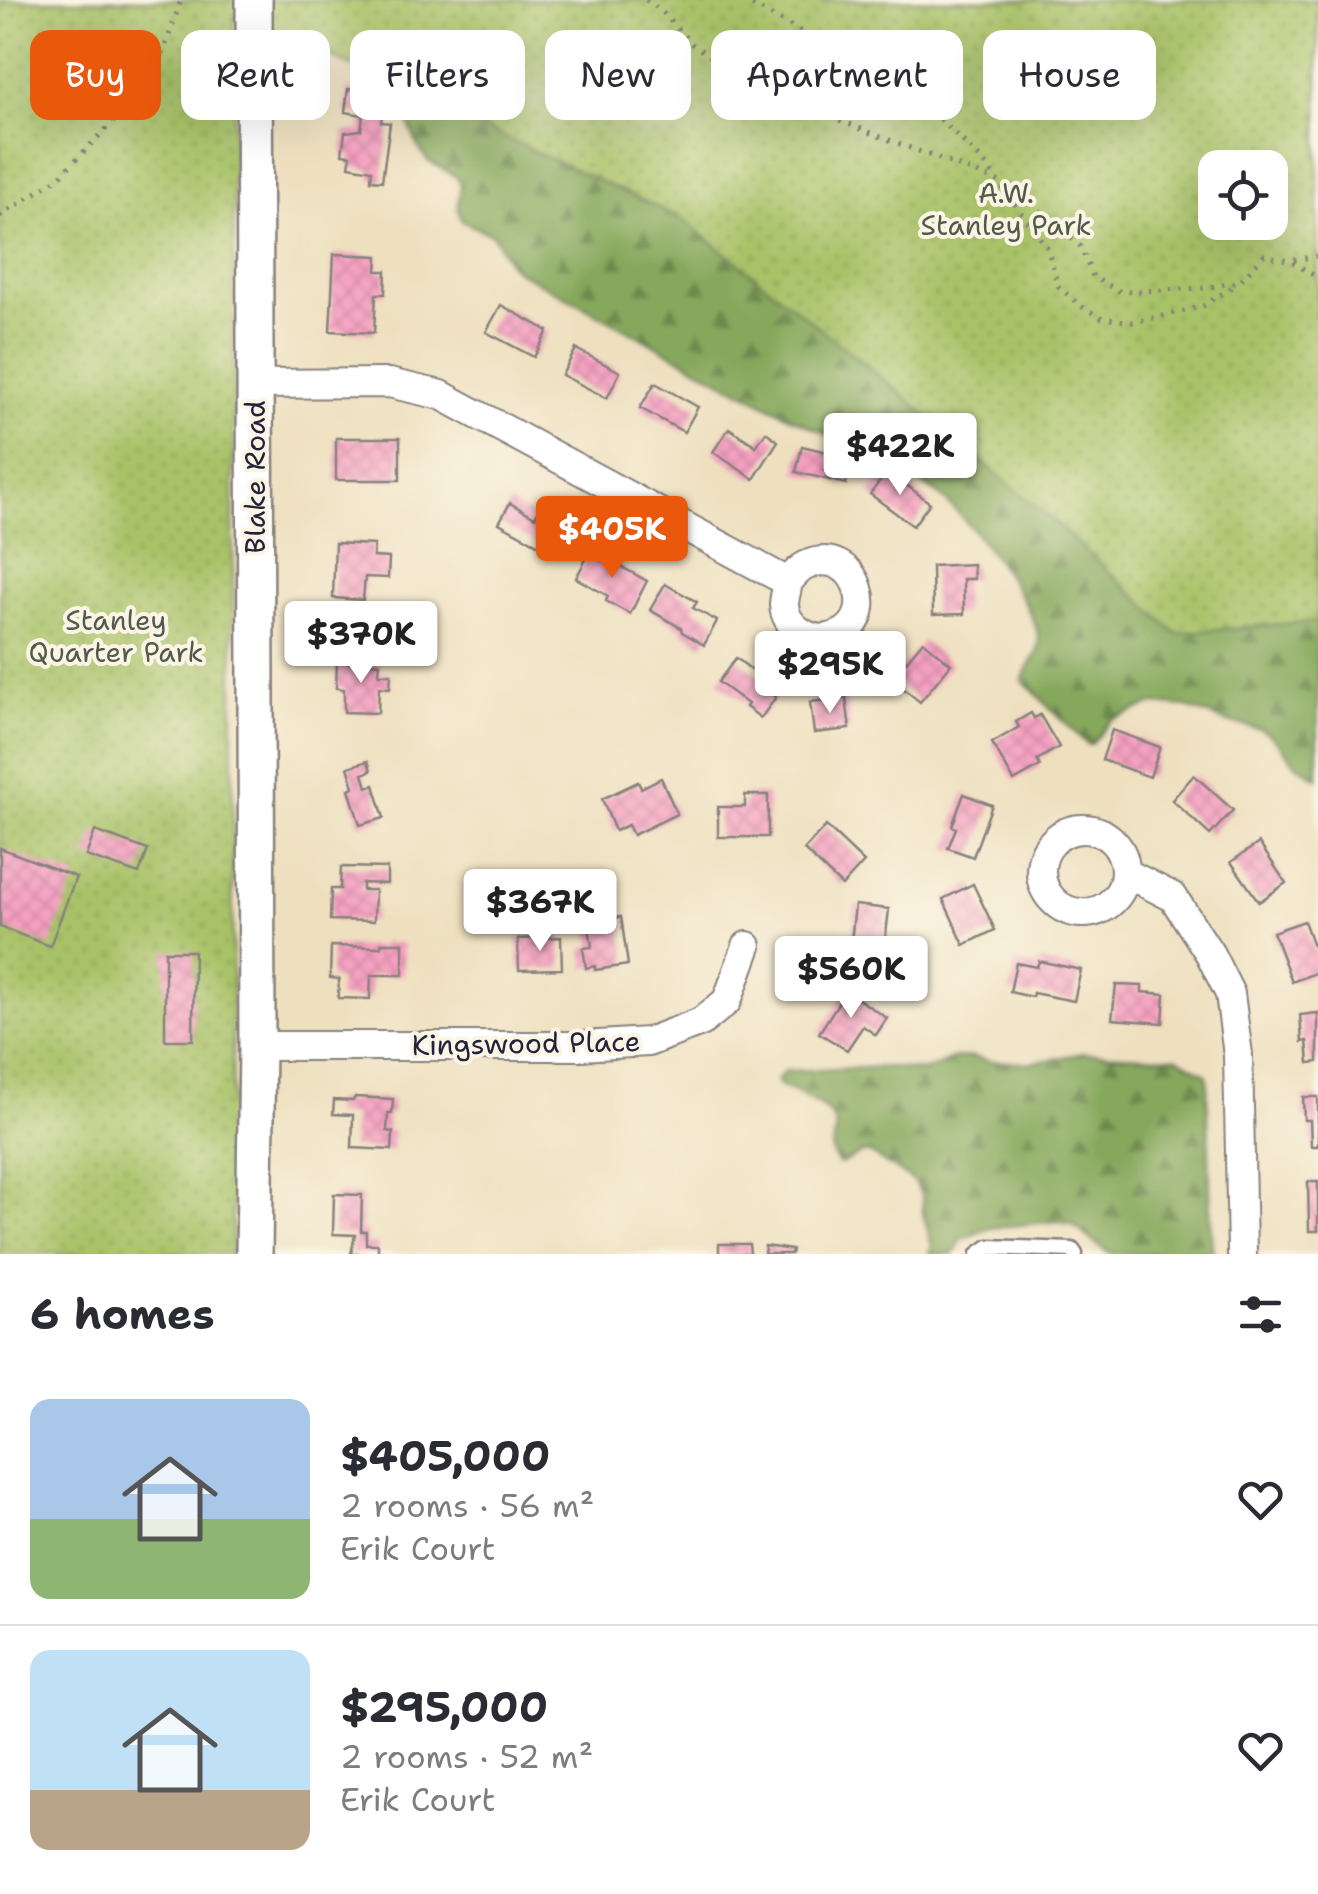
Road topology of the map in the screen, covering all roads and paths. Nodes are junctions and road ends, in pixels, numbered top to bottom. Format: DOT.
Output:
graph roads {
  1 [pos="181,0"];
  2 [pos="254,0"];
  3 [pos="646,0"];
  4 [pos="742,0"];
  5 [pos="998,181"];
  6 [pos="0,216"];
  7 [pos="1318,256"];
  8 [pos="1290,261"];
  9 [pos="1318,278"];
  10 [pos="1239,282"];
  11 [pos="254,384"];
  12 [pos="788,582"];
  13 [pos="1126,873"];
  14 [pos="747,946"];
  15 [pos="256,1046"];
  16 [pos="254,1254"];
  17 [pos="979,1254"];
  18 [pos="1075,1254"];
  19 [pos="1242,1254"];
  1 -- 6 [label="path"];
  2 -- 11 [label="street, Blake Road"];
  3 -- 5 [label="path"];
  4 -- 5 [label="path"];
  5 -- 10 [label="path"];
  5 -- 10 [label="path"];
  7 -- 8 [label="path"];
  8 -- 9 [label="path"];
  8 -- 10 [label="path"];
  11 -- 12 [label="street"];
  11 -- 15 [label="street, Blake Road"];
  13 -- 19 [label="street"];
  14 -- 15 [label="street, Kingswood Place"];
  15 -- 16 [label="street, Blake Road"];
  17 -- 18 [label="lane"];
}
